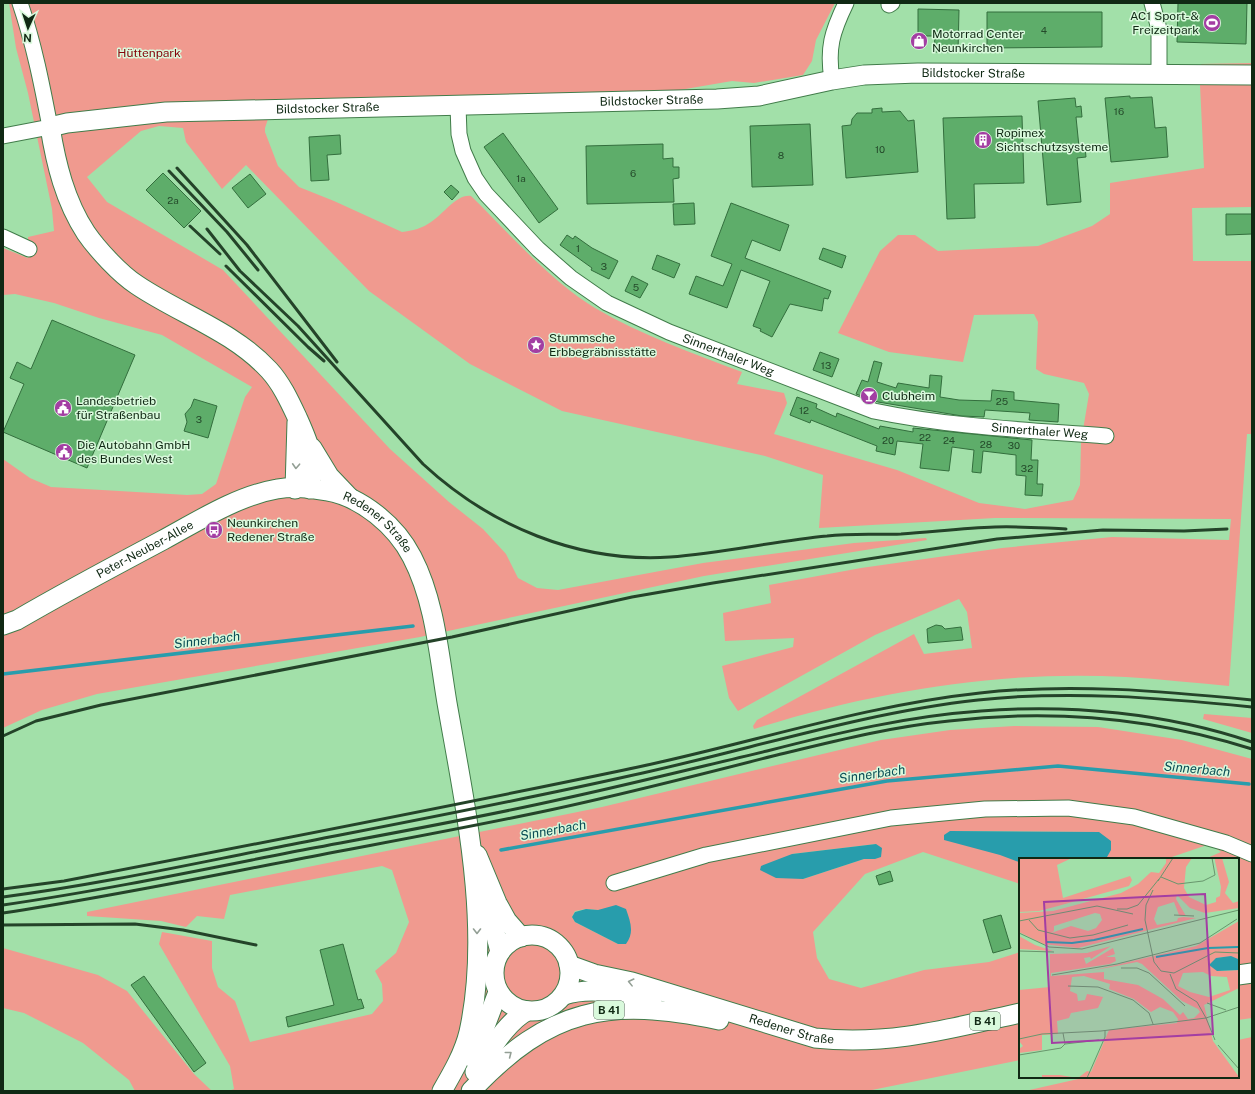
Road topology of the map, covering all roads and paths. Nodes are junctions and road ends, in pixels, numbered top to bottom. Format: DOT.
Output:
graph roads {
  1 [pos="20,3"];
  2 [pos="846,3"];
  3 [pos="1152,3"];
  4 [pos="1159,75"];
  5 [pos="1252,75"];
  6 [pos="832,80"];
  7 [pos="458,106"];
  8 [pos="50,127"];
  9 [pos="3,136"];
  10 [pos="3,238"];
  11 [pos="28,249"];
  12 [pos="297,416"];
  13 [pos="1106,436"];
  14 [pos="310,444"];
  15 [pos="302,489"];
  16 [pos="353,500"];
  17 [pos="52,600"];
  18 [pos="3,616"];
  19 [pos="3,625"];
  20 [pos="471,836"];
  21 [pos="1252,854"];
  22 [pos="478,859"];
  23 [pos="614,883"];
  24 [pos="521,936"];
  25 [pos="500,952"];
  26 [pos="569,965"];
  27 [pos="1252,973"];
  28 [pos="1239,975"];
  29 [pos="498,992"];
  30 [pos="564,995"];
  31 [pos="527,1011"];
  32 [pos="1019,1012"];
  33 [pos="772,1031"];
  34 [pos="815,1038"];
  35 [pos="442,1091"];
  36 [pos="451,1091"];
  37 [pos="462,1091"];
  38 [pos="471,1091"];
  1 -- 8 [label="street"];
  2 -- 6 [label="street"];
  3 -- 4 [label="street"];
  4 -- 5 [label="main road, Bildstocker Straße"];
  4 -- 6 [label="main road, Bildstocker Straße"];
  6 -- 7 [label="main road, Bildstocker Straße"];
  7 -- 8 [label="main road, Bildstocker Straße"];
  7 -- 13 [label="street, Sinnerthaler Weg"];
  8 -- 9 [label="street"];
  8 -- 12 [label="main road"];
  10 -- 11 [label="street"];
  12 -- 14 [label="main road"];
  12 -- 15 [label="main road, one-way"];
  14 -- 15 [label="main road"];
  14 -- 16 [label="main road"];
  15 -- 16 [label="main road, Redener Straße"];
  15 -- 17 [label="main road, Peter-Neuber-Allee"];
  16 -- 20 [label="main road, Redener Straße"];
  17 -- 18 [label="main road, Peter-Neuber-Allee"];
  17 -- 19 [label="main road, Peter-Neuber-Allee"];
  20 -- 22 [label="main road"];
  20 -- 35 [label="main road, one-way"];
  21 -- 23 [label="street"];
  22 -- 24 [label="main road"];
  22 -- 25 [label="main road"];
  24 -- 25 [label="main road"];
  24 -- 26 [label="main road"];
  25 -- 29 [label="main road"];
  26 -- 30 [label="main road"];
  34 -- 26 [label="main road, Redener Straße / B 41, one-way"];
  27 -- 28 [label="main road"];
  29 -- 31 [label="main road"];
  29 -- 36 [label="main road"];
  30 -- 31 [label="main road"];
  30 -- 33 [label="main road"];
  31 -- 37 [label="main road"];
  32 -- 34 [label="main road, Redener Straße / B 41"];
  33 -- 34 [label="main road, B 41"];
  38 -- 33 [label="main road, B 41, one-way"];
}
